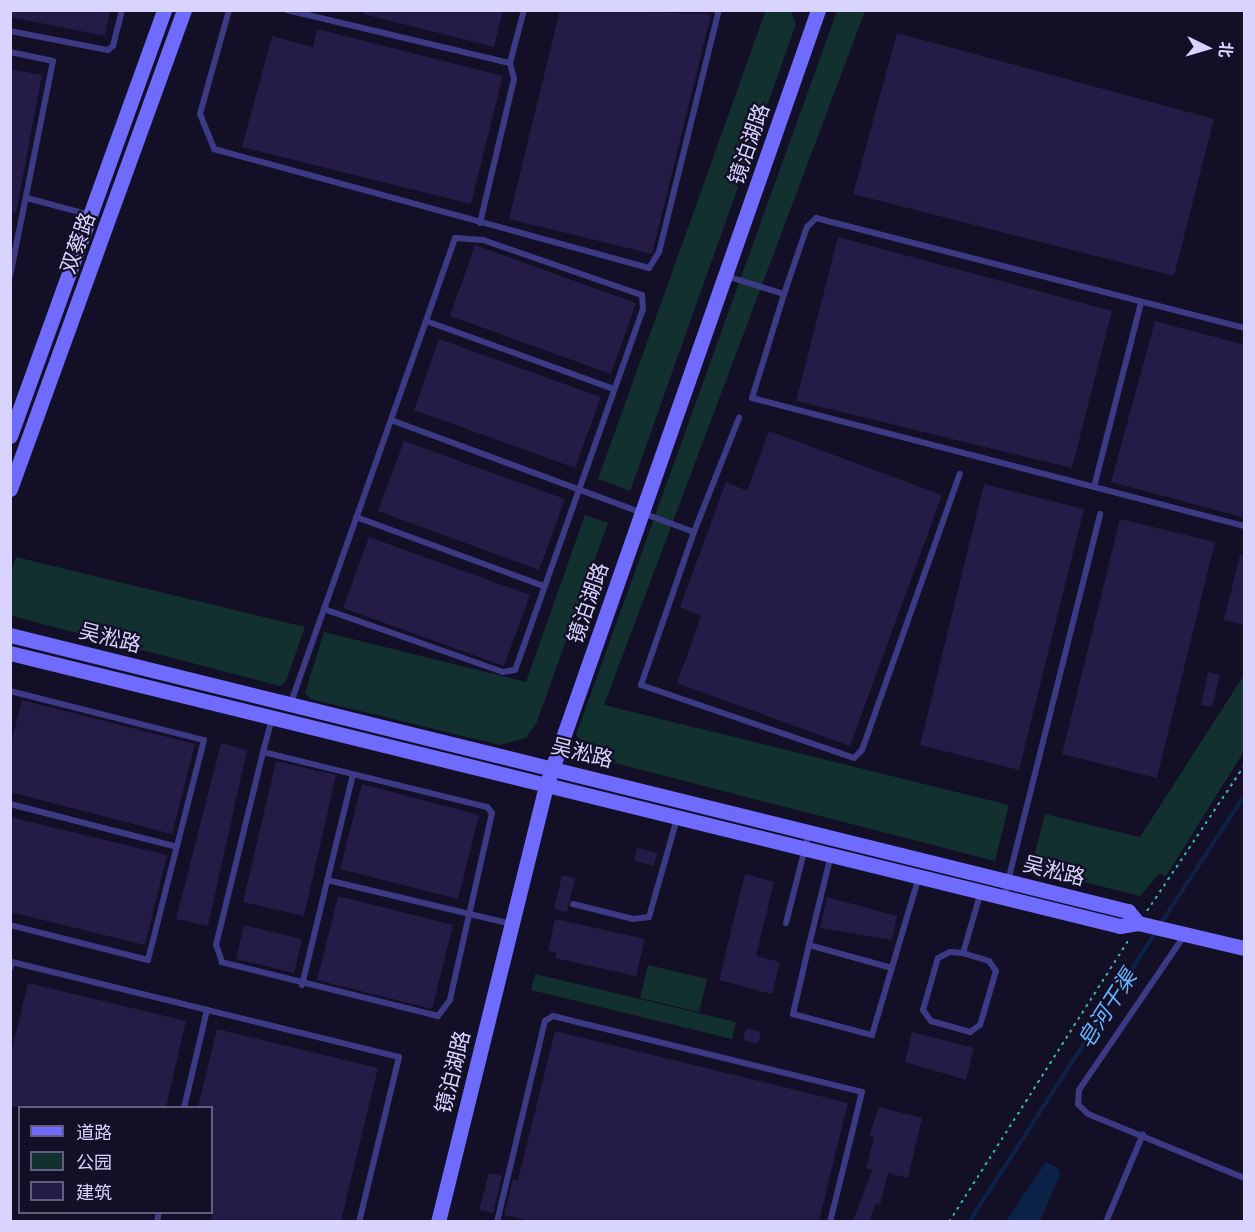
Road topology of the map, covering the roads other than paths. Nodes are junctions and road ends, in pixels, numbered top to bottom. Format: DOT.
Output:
graph roads {
  1 [pos="122,10"];
  2 [pos="164,10"];
  3 [pos="184,10"];
  4 [pos="229,10"];
  5 [pos="287,10"];
  6 [pos="524,10"];
  7 [pos="719,10"];
  8 [pos="818,10"];
  9 [pos="10,31"];
  10 [pos="10,52"];
  11 [pos="510,63"];
  12 [pos="27,198"];
  13 [pos="90,215"];
  14 [pos="480,223"];
  15 [pos="725,275"];
  16 [pos="10,277"];
  17 [pos="784,294"];
  18 [pos="1141,302"];
  19 [pos="426,321"];
  20 [pos="1245,328"];
  21 [pos="614,389"];
  22 [pos="739,418"];
  23 [pos="391,420"];
  24 [pos="10,436"];
  25 [pos="960,474"];
  26 [pos="1094,487"];
  27 [pos="10,489"];
  28 [pos="579,490"];
  29 [pos="641,513"];
  30 [pos="1100,514"];
  31 [pos="356,517"];
  32 [pos="1245,526"];
  33 [pos="694,532"];
  34 [pos="544,586"];
  35 [pos="324,609"];
  36 [pos="10,635"];
  37 [pos="10,653"];
  38 [pos="10,691"];
  39 [pos="290,704"];
  40 [pos="278,718"];
  41 [pos="263,752"];
  42 [pos="552,767"];
  43 [pos="353,774"];
  44 [pos="546,786"];
  45 [pos="10,804"];
  46 [pos="677,818"];
  47 [pos="809,831"];
  48 [pos="177,847"];
  49 [pos="805,848"];
  50 [pos="831,854"];
  51 [pos="920,875"];
  52 [pos="327,880"];
  53 [pos="1008,881"];
  54 [pos="981,891"];
  55 [pos="1004,897"];
  56 [pos="573,904"];
  57 [pos="470,914"];
  58 [pos="786,923"];
  59 [pos="1138,923"];
  60 [pos="511,924"];
  61 [pos="10,925"];
  62 [pos="1186,934"];
  63 [pos="808,945"];
  64 [pos="1245,948"];
  65 [pos="963,953"];
  66 [pos="892,968"];
  67 [pos="10,969"];
  68 [pos="302,985"];
  69 [pos="207,1010"];
  70 [pos="184,1106"];
  71 [pos="1143,1134"];
  72 [pos="1245,1178"];
  73 [pos="359,1221"];
  74 [pos="439,1221"];
  75 [pos="497,1221"];
  76 [pos="830,1221"];
  77 [pos="1106,1221"];
  1 -- 9 [label="lane"];
  2 -- 13 [label="main road, 双蔡路"];
  3 -- 27 [label="main road, 双蔡路"];
  4 -- 14 [label="lane"];
  5 -- 11 [label="lane"];
  6 -- 11 [label="lane"];
  7 -- 14 [label="lane"];
  8 -- 15 [label="main road, 镜泊湖路"];
  10 -- 12 [label="lane"];
  11 -- 14 [label="lane"];
  12 -- 13 [label="lane"];
  12 -- 16 [label="lane"];
  13 -- 24 [label="main road, 双蔡路"];
  15 -- 17 [label="lane"];
  15 -- 29 [label="main road, 镜泊湖路"];
  17 -- 18 [label="lane"];
  17 -- 26 [label="lane"];
  18 -- 20 [label="lane"];
  18 -- 26 [label="lane"];
  19 -- 21 [label="lane"];
  19 -- 21 [label="lane"];
  19 -- 23 [label="lane"];
  21 -- 28 [label="lane"];
  22 -- 33 [label="lane"];
  23 -- 28 [label="lane"];
  23 -- 31 [label="lane"];
  25 -- 33 [label="lane"];
  26 -- 32 [label="lane"];
  28 -- 29 [label="lane"];
  28 -- 34 [label="lane"];
  29 -- 33 [label="lane"];
  29 -- 42 [label="main road, 镜泊湖路"];
  30 -- 53 [label="lane"];
  31 -- 34 [label="lane"];
  31 -- 35 [label="lane"];
  34 -- 35 [label="lane"];
  35 -- 39 [label="lane"];
  36 -- 39 [label="main road, 吴淞路"];
  37 -- 40 [label="main road, 吴淞路"];
  38 -- 48 [label="lane"];
  39 -- 40 [label="lane"];
  39 -- 42 [label="main road, 吴淞路"];
  40 -- 41 [label="lane"];
  40 -- 44 [label="main road, 吴淞路"];
  41 -- 43 [label="lane"];
  41 -- 68 [label="lane"];
  42 -- 44 [label="main road, 镜泊湖路"];
  42 -- 47 [label="main road, 吴淞路"];
  43 -- 52 [label="lane"];
  43 -- 57 [label="lane"];
  44 -- 46 [label="main road, 吴淞路"];
  44 -- 60 [label="main road, 镜泊湖路"];
  45 -- 48 [label="lane"];
  46 -- 49 [label="main road, 吴淞路"];
  46 -- 56 [label="lane"];
  47 -- 49 [label="lane"];
  47 -- 53 [label="main road, 吴淞路"];
  48 -- 61 [label="lane"];
  49 -- 50 [label="main road, 吴淞路"];
  49 -- 58 [label="lane"];
  50 -- 51 [label="main road, 吴淞路"];
  50 -- 63 [label="lane"];
  51 -- 54 [label="main road, 吴淞路"];
  51 -- 66 [label="lane"];
  52 -- 57 [label="lane"];
  52 -- 68 [label="lane"];
  53 -- 55 [label="lane"];
  53 -- 59 [label="main road, 吴淞路"];
  54 -- 55 [label="main road, 吴淞路"];
  54 -- 65 [label="lane"];
  55 -- 59 [label="main road, 吴淞路"];
  57 -- 60 [label="lane"];
  57 -- 68 [label="lane"];
  59 -- 62 [label="main road, 吴淞路"];
  60 -- 74 [label="main road, 镜泊湖路"];
  62 -- 64 [label="main road, 吴淞路"];
  62 -- 71 [label="lane"];
  63 -- 66 [label="lane"];
  63 -- 66 [label="lane"];
  65 -- 65 [label="lane"];
  67 -- 69 [label="lane"];
  69 -- 70 [label="lane"];
  69 -- 73 [label="lane"];
  71 -- 72 [label="lane"];
  71 -- 77 [label="lane"];
  75 -- 76 [label="lane"];
}
